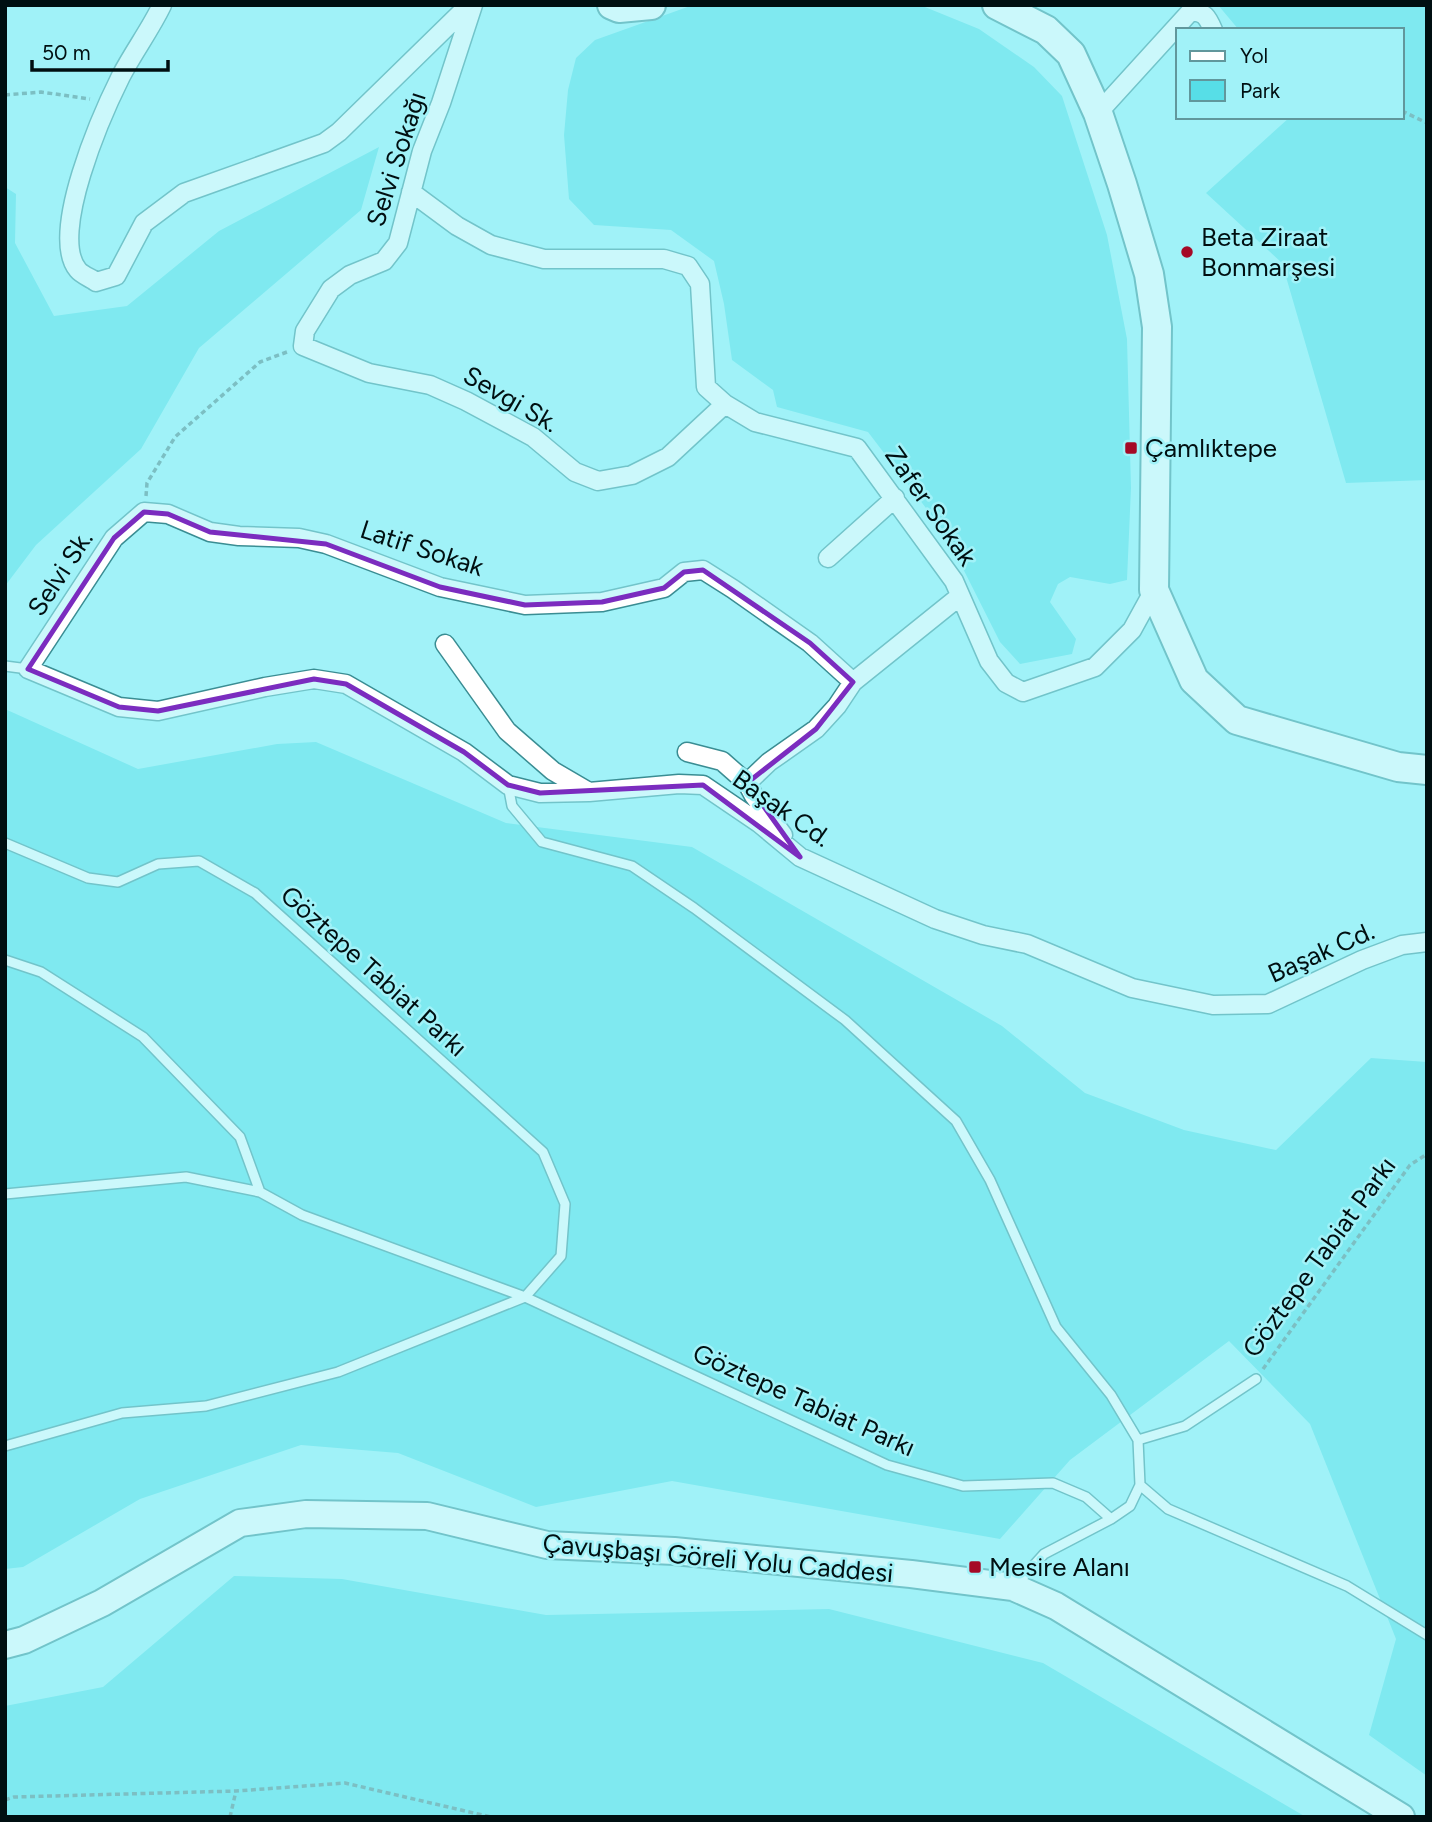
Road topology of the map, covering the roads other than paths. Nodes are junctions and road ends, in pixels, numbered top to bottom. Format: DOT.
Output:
graph roads {
  1 [pos="162,5"];
  2 [pos="471,5"];
  3 [pos="612,5"];
  4 [pos="651,5"];
  5 [pos="997,5"];
  6 [pos="1212,28"];
  7 [pos="1098,113"];
  8 [pos="411,192"];
  9 [pos="304,339"];
  10 [pos="725,404"];
  11 [pos="895,498"];
  12 [pos="144,512"];
  13 [pos="828,558"];
  14 [pos="1154,590"];
  15 [pos="960,596"];
  16 [pos="444,644"];
  17 [pos="5,666"];
  18 [pos="28,669"];
  19 [pos="853,682"];
  20 [pos="687,752"];
  21 [pos="1427,770"];
  22 [pos="747,783"];
  23 [pos="508,785"];
  24 [pos="589,792"];
  25 [pos="5,843"];
  26 [pos="800,857"];
  27 [pos="1427,942"];
  28 [pos="5,960"];
  29 [pos="260,1192"];
  30 [pos="5,1194"];
  31 [pos="524,1297"];
  32 [pos="1256,1379"];
  33 [pos="1138,1440"];
  34 [pos="5,1446"];
  35 [pos="1140,1485"];
  36 [pos="1111,1519"];
  37 [pos="1013,1587"];
  38 [pos="1427,1635"];
  39 [pos="5,1645"];
  40 [pos="1401,1817"];
  1 -- 2 [label="street"];
  2 -- 8 [label="street, Selvi Sokağı"];
  3 -- 4 [label="main road"];
  5 -- 7 [label="main road"];
  6 -- 7 [label="street"];
  7 -- 14 [label="main road"];
  8 -- 9 [label="street, Selvi Sokağı"];
  8 -- 10 [label="street, Zafer Sokak"];
  9 -- 10 [label="street, Sevgi Sk."];
  10 -- 11 [label="street, Zafer Sokak"];
  11 -- 13 [label="street"];
  11 -- 15 [label="street, Zafer Sokak"];
  12 -- 18 [label="street, Selvi Sk."];
  12 -- 19 [label="street, Latif Sokak"];
  14 -- 15 [label="street, Zafer Sokak"];
  14 -- 21 [label="main road"];
  15 -- 19 [label="street"];
  16 -- 24 [label="street"];
  17 -- 18 [label="lane"];
  18 -- 23 [label="street, Başak Cd."];
  19 -- 22 [label="street"];
  20 -- 22 [label="street"];
  22 -- 26 [label="street"];
  23 -- 24 [label="street, Başak Cd."];
  23 -- 33 [label="lane"];
  24 -- 26 [label="street, Başak Cd."];
  25 -- 31 [label="lane, Göztepe Tabiat Parkı"];
  26 -- 27 [label="street, Başak Cd."];
  28 -- 29 [label="lane"];
  29 -- 30 [label="lane, Göztepe Tabiat Parkı"];
  29 -- 31 [label="lane, Göztepe Tabiat Parkı"];
  31 -- 34 [label="lane, Göztepe Tabiat Parkı"];
  31 -- 36 [label="lane, Göztepe Tabiat Parkı"];
  32 -- 33 [label="lane, Göztepe Tabiat Parkı"];
  33 -- 35 [label="lane"];
  35 -- 36 [label="lane"];
  35 -- 38 [label="lane"];
  36 -- 37 [label="lane"];
  37 -- 39 [label="main road, Çavuşbaşı Göreli Yolu Caddesi"];
  37 -- 40 [label="main road, Çavuşbaşı Göreli Yolu Caddesi"];
}
